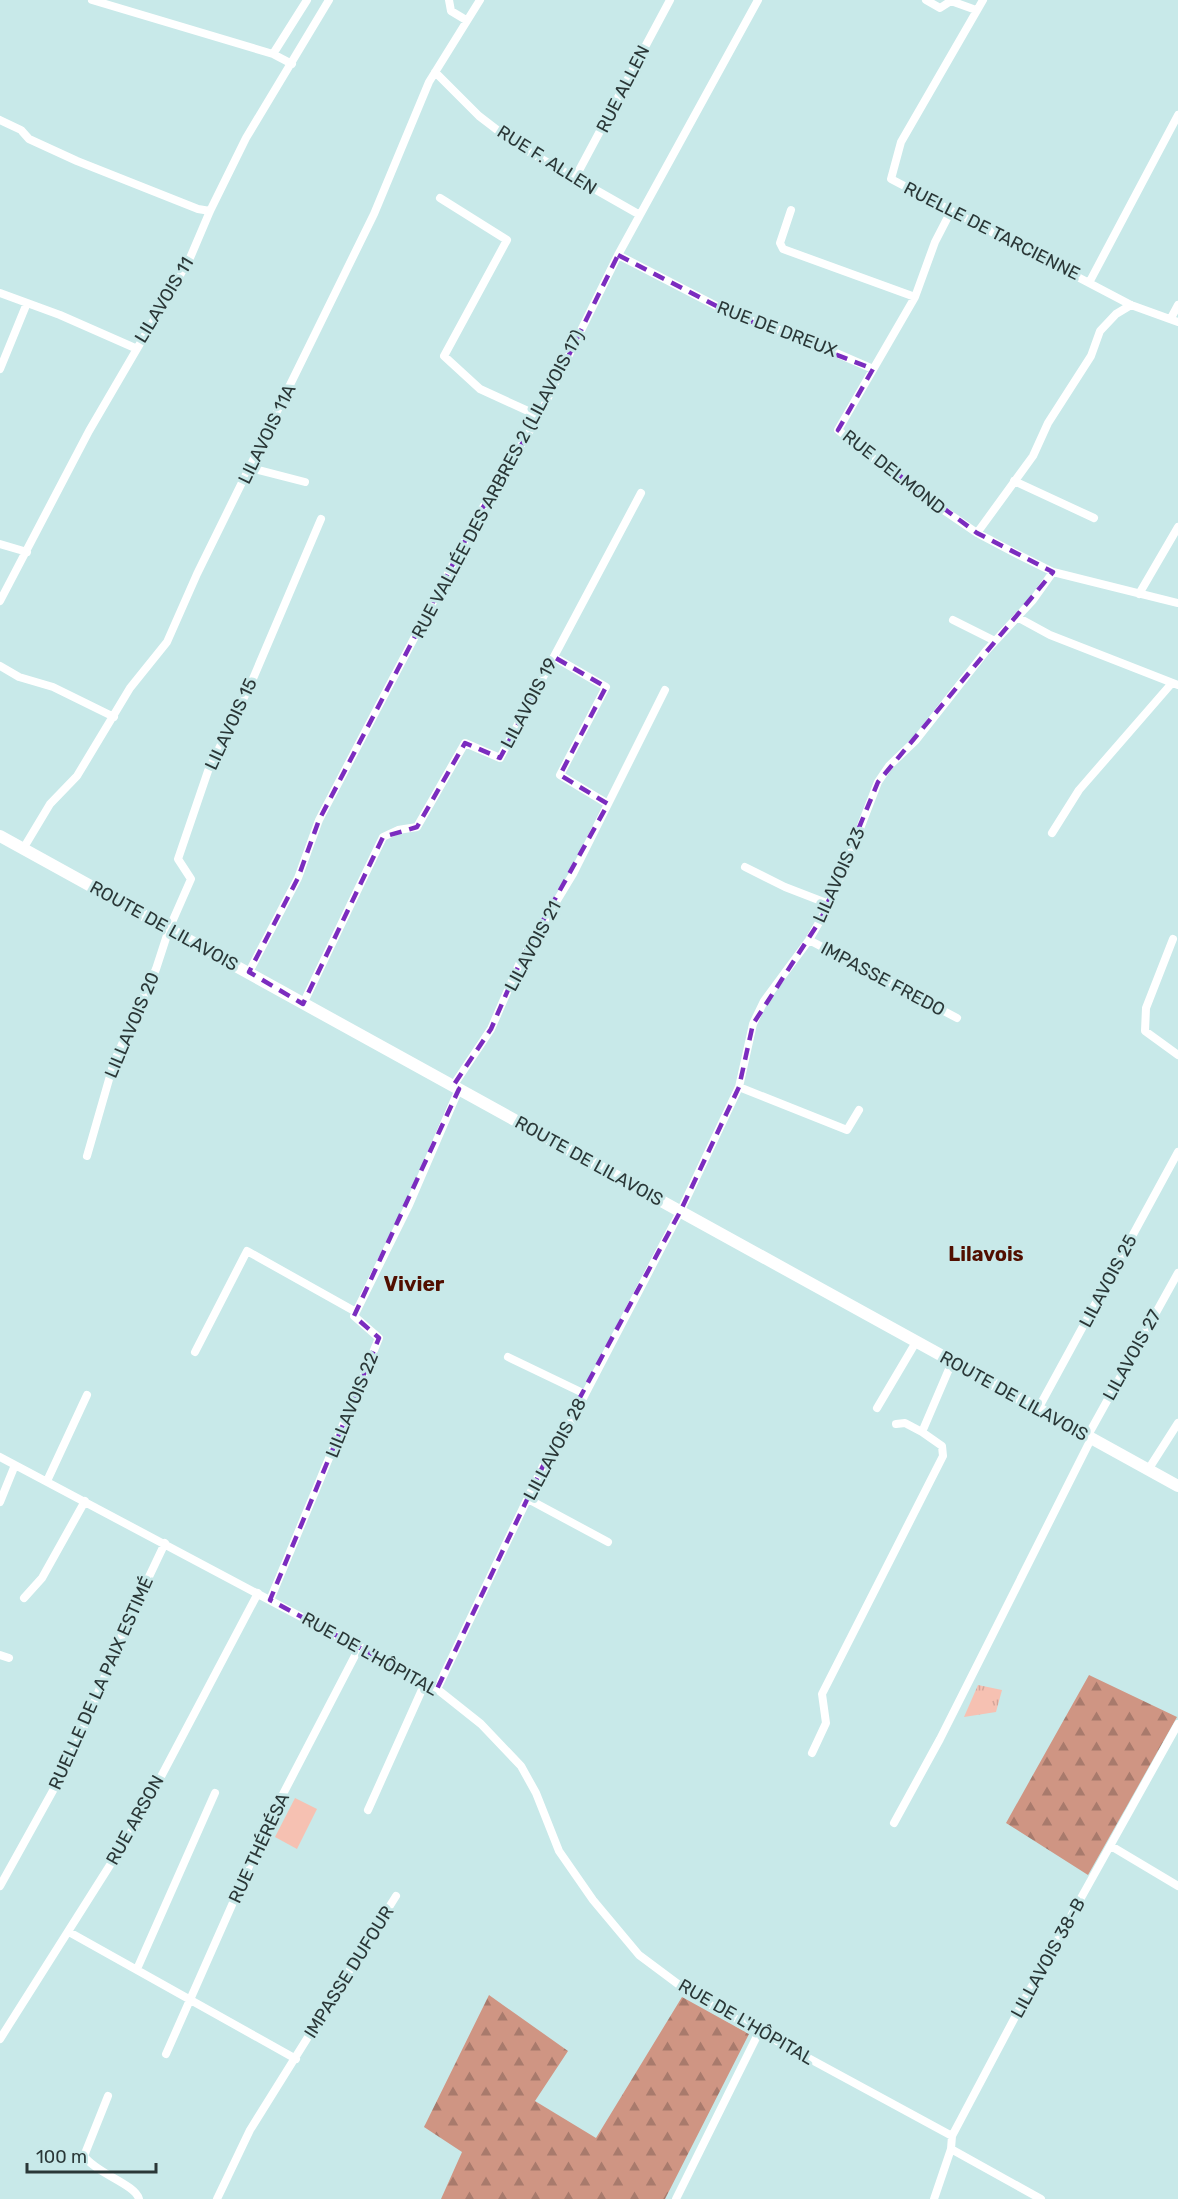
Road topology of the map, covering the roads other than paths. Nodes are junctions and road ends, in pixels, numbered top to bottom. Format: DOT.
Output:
graph roads {
  1 [pos="92,0"];
  2 [pos="307,0"];
  3 [pos="329,0"];
  4 [pos="449,0"];
  5 [pos="480,0"];
  6 [pos="758,0"];
  7 [pos="926,0"];
  8 [pos="983,0"];
  9 [pos="665,2"];
  10 [pos="116,3"];
  11 [pos="976,10"];
  12 [pos="466,20"];
  13 [pos="273,54"];
  14 [pos="291,64"];
  15 [pos="435,72"];
  16 [pos="1178,115"];
  17 [pos="0,120"];
  18 [pos="575,178"];
  19 [pos="440,198"];
  20 [pos="791,210"];
  21 [pos="210,211"];
  22 [pos="951,211"];
  23 [pos="640,215"];
  24 [pos="618,255"];
  25 [pos="1090,281"];
  26 [pos="0,293"];
  27 [pos="915,297"];
  28 [pos="27,303"];
  29 [pos="1131,305"];
  30 [pos="1178,305"];
  31 [pos="1174,320"];
  32 [pos="135,348"];
  33 [pos="0,369"];
  34 [pos="873,369"];
  35 [pos="539,416"];
  36 [pos="251,468"];
  37 [pos="1014,481"];
  38 [pos="305,482"];
  39 [pos="640,494"];
  40 [pos="1094,518"];
  41 [pos="321,519"];
  42 [pos="1178,527"];
  43 [pos="977,534"];
  44 [pos="0,544"];
  45 [pos="27,552"];
  46 [pos="1053,572"];
  47 [pos="1139,594"];
  48 [pos="0,601"];
  49 [pos="1178,603"];
  50 [pos="1017,617"];
  51 [pos="953,620"];
  52 [pos="995,641"];
  53 [pos="554,657"];
  54 [pos="0,666"];
  55 [pos="1175,684"];
  56 [pos="665,690"];
  57 [pos="114,717"];
  58 [pos="608,804"];
  59 [pos="1052,833"];
  60 [pos="0,836"];
  61 [pos="23,849"];
  62 [pos="745,867"];
  63 [pos="829,904"];
  64 [pos="169,929"];
  65 [pos="1173,939"];
  66 [pos="809,940"];
  67 [pos="249,972"];
  68 [pos="303,1004"];
  69 [pos="957,1018"];
  70 [pos="1178,1055"];
  71 [pos="739,1087"];
  72 [pos="456,1088"];
  73 [pos="859,1110"];
  74 [pos="1178,1152"];
  75 [pos="87,1156"];
  76 [pos="680,1212"];
  77 [pos="1178,1273"];
  78 [pos="356,1312"];
  79 [pos="916,1342"];
  80 [pos="195,1352"];
  81 [pos="508,1357"];
  82 [pos="952,1362"];
  83 [pos="585,1394"];
  84 [pos="87,1395"];
  85 [pos="877,1408"];
  86 [pos="1038,1409"];
  87 [pos="1178,1423"];
  88 [pos="896,1424"];
  89 [pos="922,1432"];
  90 [pos="1089,1438"];
  91 [pos="0,1457"];
  92 [pos="15,1465"];
  93 [pos="1149,1470"];
  94 [pos="47,1481"];
  95 [pos="1178,1486"];
  96 [pos="528,1499"];
  97 [pos="85,1501"];
  98 [pos="0,1502"];
  99 [pos="608,1542"];
  100 [pos="165,1543"];
  101 [pos="258,1593"];
  102 [pos="24,1598"];
  103 [pos="270,1600"];
  104 [pos="360,1646"];
  105 [pos="425,1683"];
  106 [pos="437,1689"];
  107 [pos="1178,1724"];
  108 [pos="812,1753"];
  109 [pos="215,1793"];
  110 [pos="368,1810"];
  111 [pos="894,1823"];
  112 [pos="1111,1846"];
  113 [pos="0,1886"];
  114 [pos="1178,1886"];
  115 [pos="396,1896"];
  116 [pos="69,1932"];
  117 [pos="137,1969"];
  118 [pos="191,2000"];
  119 [pos="759,2032"];
  120 [pos="0,2039"];
  121 [pos="166,2054"];
  122 [pos="296,2059"];
  123 [pos="108,2096"];
  124 [pos="952,2136"];
  125 [pos="951,2150"];
  126 [pos="139,2199"];
  127 [pos="217,2199"];
  128 [pos="676,2199"];
  129 [pos="934,2199"];
  130 [pos="1041,2199"];
  1 -- 10 [label="street"];
  2 -- 13 [label="street"];
  3 -- 14 [label="street, LILAVOIS 11"];
  4 -- 12 [label="street"];
  5 -- 12 [label="street, LILAVOIS 11A"];
  6 -- 23 [label="street, RUE VALLÉE DES ARBRES 2 (LILAVOIS 17)"];
  7 -- 11 [label="street"];
  8 -- 11 [label="street, RUELLE DE TARCIENNE"];
  9 -- 18 [label="street, RUE ALLEN"];
  10 -- 13 [label="street"];
  11 -- 22 [label="street, RUELLE DE TARCIENNE"];
  12 -- 15 [label="street, LILAVOIS 11A"];
  13 -- 14 [label="street"];
  14 -- 21 [label="street, LILAVOIS 11"];
  15 -- 18 [label="street, RUE F. ALLEN"];
  15 -- 36 [label="street, LILAVOIS 11A"];
  16 -- 25 [label="street"];
  17 -- 21 [label="street"];
  18 -- 23 [label="street, RUE F. ALLEN"];
  19 -- 35 [label="street"];
  20 -- 27 [label="street"];
  21 -- 32 [label="street, LILAVOIS 11"];
  22 -- 25 [label="street, RUELLE DE TARCIENNE"];
  22 -- 27 [label="street, RUE DELMOND"];
  23 -- 24 [label="street, RUE VALLÉE DES ARBRES 2 (LILAVOIS 17)"];
  24 -- 34 [label="street, RUE DE DREUX"];
  24 -- 35 [label="street, RUE VALLÉE DES ARBRES 2 (LILAVOIS 17)"];
  25 -- 29 [label="street, RUELLE DE TARCIENNE"];
  26 -- 28 [label="street"];
  27 -- 34 [label="street, RUE DELMOND"];
  28 -- 32 [label="street"];
  28 -- 33 [label="street"];
  29 -- 31 [label="street, RUELLE DE TARCIENNE"];
  29 -- 37 [label="street"];
  30 -- 31 [label="street"];
  32 -- 45 [label="street, LILAVOIS 11"];
  34 -- 43 [label="street, RUE DELMOND"];
  35 -- 67 [label="street, RUE VALLÉE DES ARBRES 2 (LILAVOIS 17)"];
  36 -- 38 [label="street"];
  36 -- 57 [label="street, LILAVOIS 11A"];
  37 -- 40 [label="street"];
  37 -- 43 [label="street"];
  39 -- 53 [label="street, LILAVOIS 19"];
  41 -- 64 [label="street, LILAVOIS 15"];
  42 -- 47 [label="street"];
  43 -- 46 [label="street, RUE DELMOND"];
  44 -- 45 [label="street"];
  45 -- 48 [label="street, LILAVOIS 11"];
  46 -- 47 [label="street, RUE DELMOND"];
  46 -- 50 [label="street, LILAVOIS 23"];
  47 -- 49 [label="street, RUE DELMOND"];
  50 -- 52 [label="street, LILAVOIS 23"];
  50 -- 55 [label="street"];
  51 -- 52 [label="street"];
  52 -- 63 [label="street, LILAVOIS 23"];
  53 -- 58 [label="street"];
  53 -- 68 [label="street, LILAVOIS 19"];
  54 -- 57 [label="street"];
  55 -- 59 [label="street"];
  56 -- 58 [label="street, LILAVOIS 21"];
  57 -- 61 [label="street, LILAVOIS 11A"];
  58 -- 72 [label="street, LILAVOIS 21"];
  60 -- 61 [label="main road, ROUTE DE LILAVOIS"];
  61 -- 64 [label="main road, ROUTE DE LILAVOIS"];
  62 -- 63 [label="street"];
  63 -- 66 [label="street, LILAVOIS 23"];
  64 -- 67 [label="main road, ROUTE DE LILAVOIS"];
  64 -- 75 [label="street, LILLAVOIS 20"];
  65 -- 70 [label="street"];
  66 -- 69 [label="street, IMPASSE FREDO"];
  66 -- 71 [label="street, LILAVOIS 23"];
  67 -- 68 [label="main road, ROUTE DE LILAVOIS"];
  68 -- 72 [label="main road, ROUTE DE LILAVOIS"];
  71 -- 73 [label="street"];
  71 -- 76 [label="street, LILAVOIS 23"];
  72 -- 76 [label="main road, ROUTE DE LILAVOIS"];
  72 -- 78 [label="street"];
  74 -- 86 [label="street, LILAVOIS 25"];
  76 -- 79 [label="main road, ROUTE DE LILAVOIS"];
  76 -- 83 [label="street, LILLAVOIS 28"];
  77 -- 90 [label="street, LILAVOIS 27"];
  78 -- 80 [label="street"];
  78 -- 103 [label="street, LILLAVOIS 22"];
  79 -- 82 [label="main road, ROUTE DE LILAVOIS"];
  79 -- 85 [label="street"];
  81 -- 83 [label="street"];
  82 -- 86 [label="main road, ROUTE DE LILAVOIS"];
  82 -- 89 [label="street"];
  83 -- 96 [label="street, LILLAVOIS 28"];
  84 -- 94 [label="street"];
  86 -- 90 [label="main road, ROUTE DE LILAVOIS"];
  87 -- 93 [label="street"];
  88 -- 89 [label="street"];
  89 -- 108 [label="street"];
  90 -- 93 [label="main road, ROUTE DE LILAVOIS"];
  90 -- 111 [label="street, LILAVOIS 27"];
  91 -- 92 [label="street, RUE DE L'HÔPITAL"];
  92 -- 94 [label="street, RUE DE L'HÔPITAL"];
  92 -- 98 [label="street"];
  93 -- 95 [label="main road, ROUTE DE LILAVOIS"];
  94 -- 97 [label="street, RUE DE L'HÔPITAL"];
  96 -- 99 [label="street"];
  96 -- 106 [label="street, LILLAVOIS 28"];
  97 -- 100 [label="street, RUE DE L'HÔPITAL"];
  97 -- 102 [label="street"];
  100 -- 101 [label="street, RUE DE L'HÔPITAL"];
  100 -- 113 [label="street, RUELLE DE LA PAIX ESTIMÉ"];
  101 -- 103 [label="street, RUE DE L'HÔPITAL"];
  101 -- 116 [label="street, RUE ARSON"];
  103 -- 104 [label="street, RUE DE L'HÔPITAL"];
  104 -- 105 [label="street, RUE DE L'HÔPITAL"];
  104 -- 118 [label="street, RUE THÉRÉSA"];
  105 -- 106 [label="street, RUE DE L'HÔPITAL"];
  105 -- 110 [label="street"];
  106 -- 119 [label="street, RUE DE L'HÔPITAL"];
  107 -- 112 [label="street, LILLAVOIS 38-B"];
  109 -- 117 [label="street"];
  112 -- 114 [label="street"];
  112 -- 124 [label="street, LILLAVOIS 38-B"];
  115 -- 122 [label="street, IMPASSE DUFOUR"];
  116 -- 117 [label="street"];
  116 -- 120 [label="street, RUE ARSON"];
  117 -- 118 [label="street"];
  118 -- 121 [label="street, RUE THÉRÉSA"];
  118 -- 122 [label="street"];
  119 -- 124 [label="street, RUE DE L'HÔPITAL"];
  119 -- 128 [label="street"];
  122 -- 127 [label="street, IMPASSE DUFOUR"];
  123 -- 126 [label="street"];
  124 -- 125 [label="street, LILLAVOIS 38-B"];
  125 -- 129 [label="street, LILLAVOIS 38-B"];
  125 -- 130 [label="street"];
}
